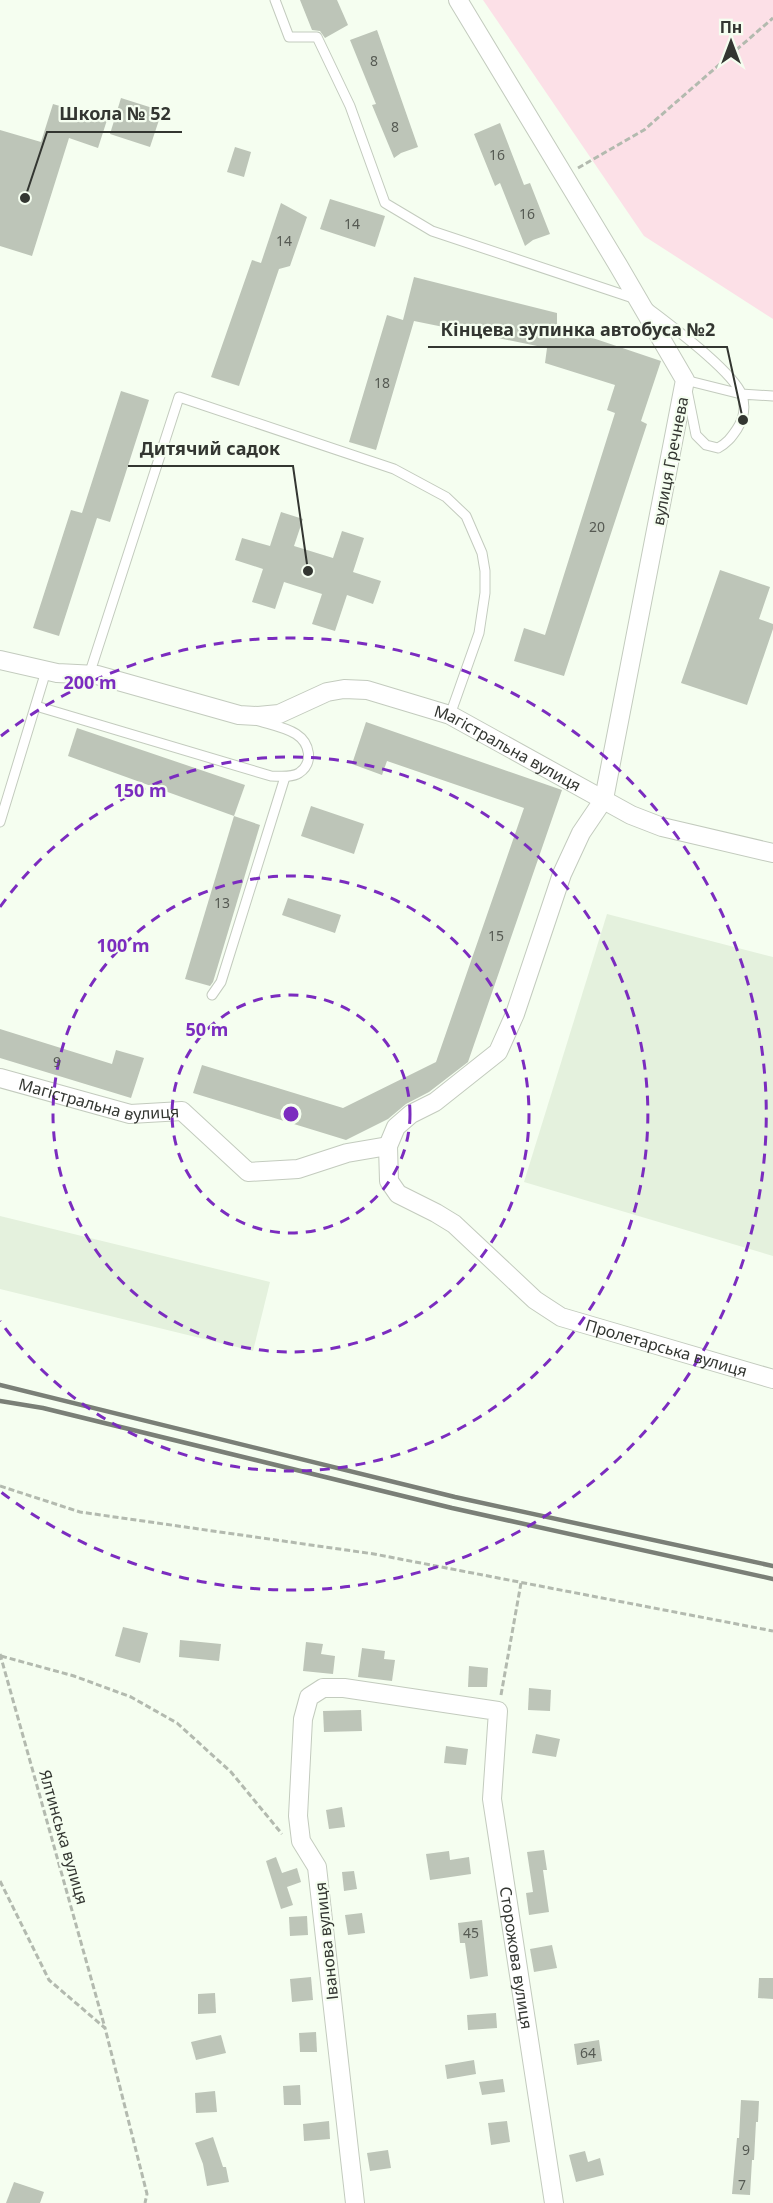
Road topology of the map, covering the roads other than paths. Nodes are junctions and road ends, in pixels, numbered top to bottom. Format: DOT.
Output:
graph roads {
  1 [pos="275,0"];
  2 [pos="458,0"];
  3 [pos="638,299"];
  4 [pos="685,380"];
  5 [pos="741,394"];
  6 [pos="773,396"];
  7 [pos="0,660"];
  8 [pos="46,671"];
  9 [pos="89,675"];
  10 [pos="36,706"];
  11 [pos="239,715"];
  12 [pos="450,715"];
  13 [pos="285,777"];
  14 [pos="604,799"];
  15 [pos="0,822"];
  16 [pos="773,853"];
  17 [pos="212,995"];
  18 [pos="0,1078"];
  19 [pos="388,1146"];
  20 [pos="773,1379"];
  21 [pos="498,1711"];
  22 [pos="355,2203"];
  23 [pos="554,2203"];
  1 -- 3 [label="lane"];
  2 -- 3 [label="street, вулиця Гречнева"];
  3 -- 4 [label="street, вулиця Гречнева"];
  3 -- 5 [label="lane"];
  4 -- 5 [label="lane"];
  4 -- 5 [label="lane"];
  4 -- 14 [label="street, вулиця Гречнева"];
  5 -- 6 [label="lane"];
  7 -- 8 [label="street, Магістральна вулиця"];
  8 -- 9 [label="street, Магістральна вулиця"];
  8 -- 10 [label="lane"];
  9 -- 11 [label="street, Магістральна вулиця"];
  9 -- 12 [label="lane"];
  10 -- 13 [label="lane"];
  10 -- 15 [label="lane"];
  11 -- 12 [label="street, Магістральна вулиця"];
  11 -- 13 [label="lane"];
  12 -- 14 [label="street, Магістральна вулиця"];
  13 -- 17 [label="lane"];
  14 -- 16 [label="street, Магістральна вулиця"];
  14 -- 19 [label="street"];
  18 -- 19 [label="street, Магістральна вулиця"];
  19 -- 20 [label="street, Пролетарська вулиця"];
  21 -- 22 [label="street, Іванова вулиця"];
  21 -- 23 [label="street, Сторожова вулиця"];
}
